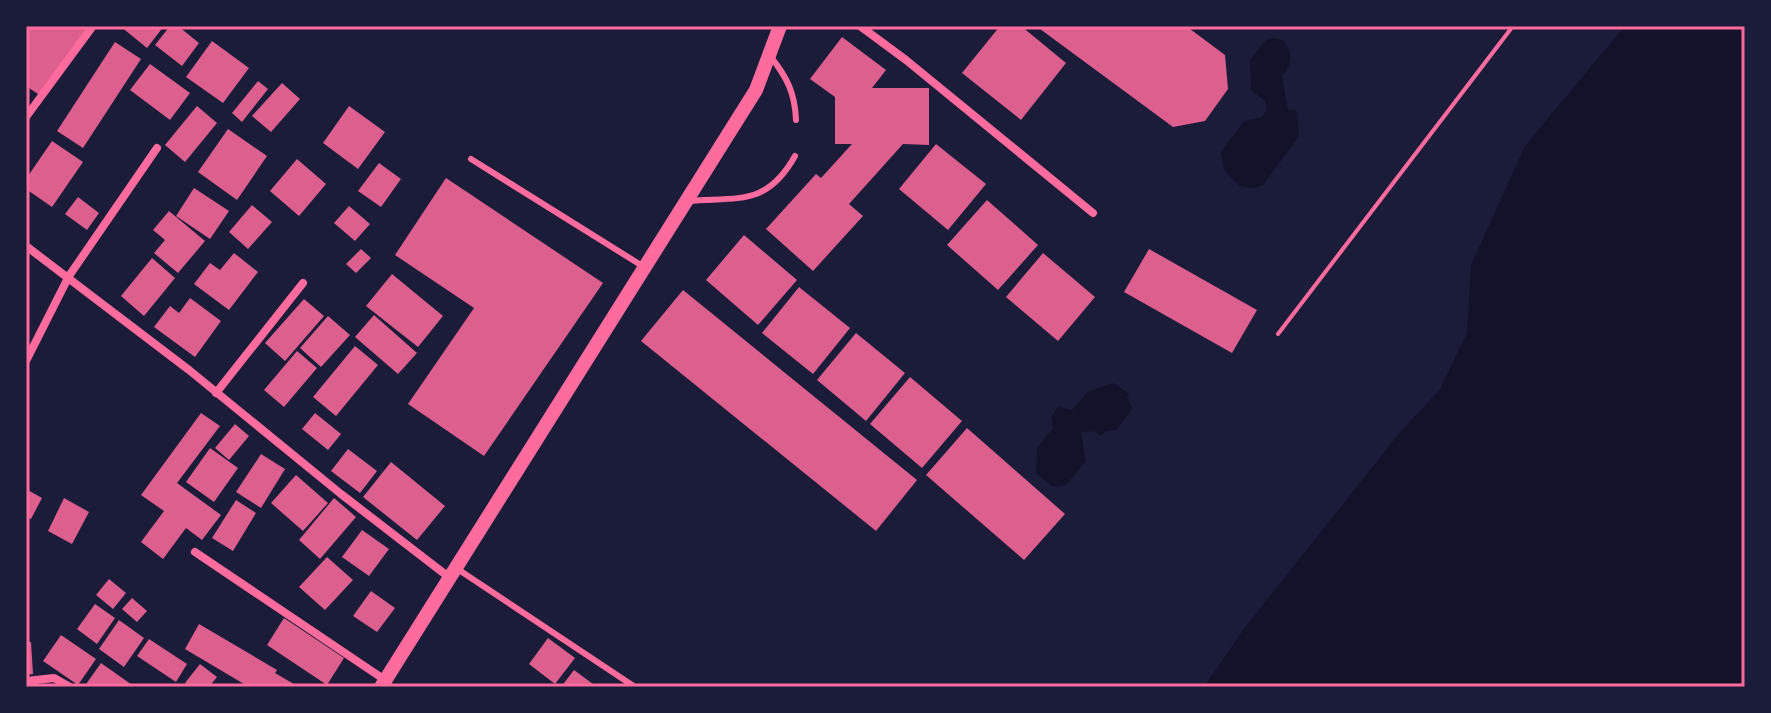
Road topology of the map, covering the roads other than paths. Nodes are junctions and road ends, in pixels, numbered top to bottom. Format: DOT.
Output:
graph roads {
  1 [pos="93,26"];
  2 [pos="780,26"];
  3 [pos="860,26"];
  4 [pos="770,56"];
  5 [pos="26,117"];
  6 [pos="796,120"];
  7 [pos="157,148"];
  8 [pos="795,156"];
  9 [pos="471,159"];
  10 [pos="685,201"];
  11 [pos="1093,213"];
  12 [pos="26,246"];
  13 [pos="644,267"];
  14 [pos="69,276"];
  15 [pos="303,283"];
  16 [pos="26,361"];
  17 [pos="216,393"];
  18 [pos="195,552"];
  19 [pos="453,573"];
  20 [pos="26,681"];
  21 [pos="384,685"];
  22 [pos="70,687"];
  23 [pos="635,687"];
  1 -- 5 [label="street"];
  2 -- 4 [label="street"];
  3 -- 11 [label="street"];
  4 -- 6 [label="lane"];
  4 -- 10 [label="street"];
  7 -- 14 [label="street"];
  8 -- 10 [label="lane"];
  9 -- 13 [label="lane"];
  10 -- 13 [label="street"];
  12 -- 14 [label="street"];
  13 -- 19 [label="street"];
  14 -- 16 [label="street"];
  14 -- 17 [label="street"];
  15 -- 17 [label="street"];
  17 -- 19 [label="street"];
  18 -- 21 [label="street"];
  19 -- 21 [label="street"];
  19 -- 23 [label="lane"];
  20 -- 22 [label="street"];
}
